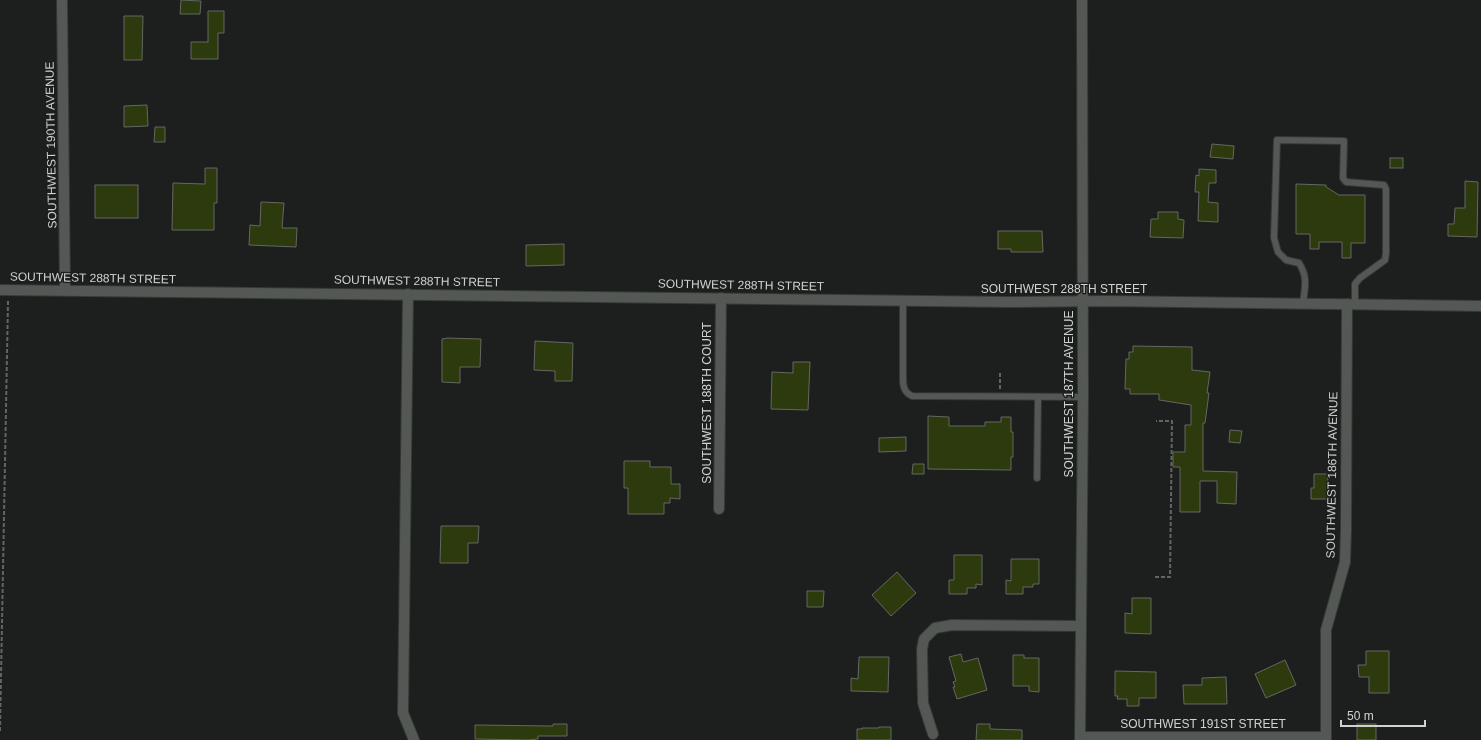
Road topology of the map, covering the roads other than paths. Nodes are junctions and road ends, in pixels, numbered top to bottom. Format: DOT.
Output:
graph roads {
  1 [pos="62,0"];
  2 [pos="1082,0"];
  3 [pos="4,290"];
  4 [pos="65,291"];
  5 [pos="408,294"];
  6 [pos="721,298"];
  7 [pos="903,300"];
  8 [pos="1082,302"];
  9 [pos="1303,303"];
  10 [pos="1351,304"];
  11 [pos="1481,306"];
  12 [pos="1038,397"];
  13 [pos="1083,397"];
  14 [pos="1036,478"];
  15 [pos="719,509"];
  16 [pos="1081,626"];
  17 [pos="933,734"];
  18 [pos="1080,739"];
  19 [pos="1326,739"];
  20 [pos="414,740"];
  1 -- 4 [label="street, SOUTHWEST 190TH AVENUE"];
  2 -- 8 [label="street, SOUTHWEST 187TH AVENUE"];
  3 -- 4 [label="street, SOUTHWEST 288TH STREET"];
  4 -- 5 [label="street, SOUTHWEST 288TH STREET"];
  5 -- 6 [label="street, SOUTHWEST 288TH STREET"];
  5 -- 20 [label="street"];
  6 -- 7 [label="street, SOUTHWEST 288TH STREET"];
  6 -- 15 [label="street, SOUTHWEST 188TH COURT"];
  7 -- 8 [label="street, SOUTHWEST 288TH STREET"];
  7 -- 12 [label="lane"];
  8 -- 9 [label="street, SOUTHWEST 288TH STREET"];
  8 -- 13 [label="street, SOUTHWEST 187TH AVENUE"];
  9 -- 10 [label="street, SOUTHWEST 288TH STREET"];
  9 -- 10 [label="lane"];
  10 -- 11 [label="street, SOUTHWEST 288TH STREET"];
  10 -- 19 [label="street, SOUTHWEST 186TH AVENUE"];
  12 -- 13 [label="lane"];
  12 -- 14 [label="lane"];
  13 -- 16 [label="street, SOUTHWEST 187TH AVENUE"];
  16 -- 17 [label="street"];
  16 -- 18 [label="street, SOUTHWEST 187TH AVENUE"];
  18 -- 19 [label="street, SOUTHWEST 191ST STREET"];
}
